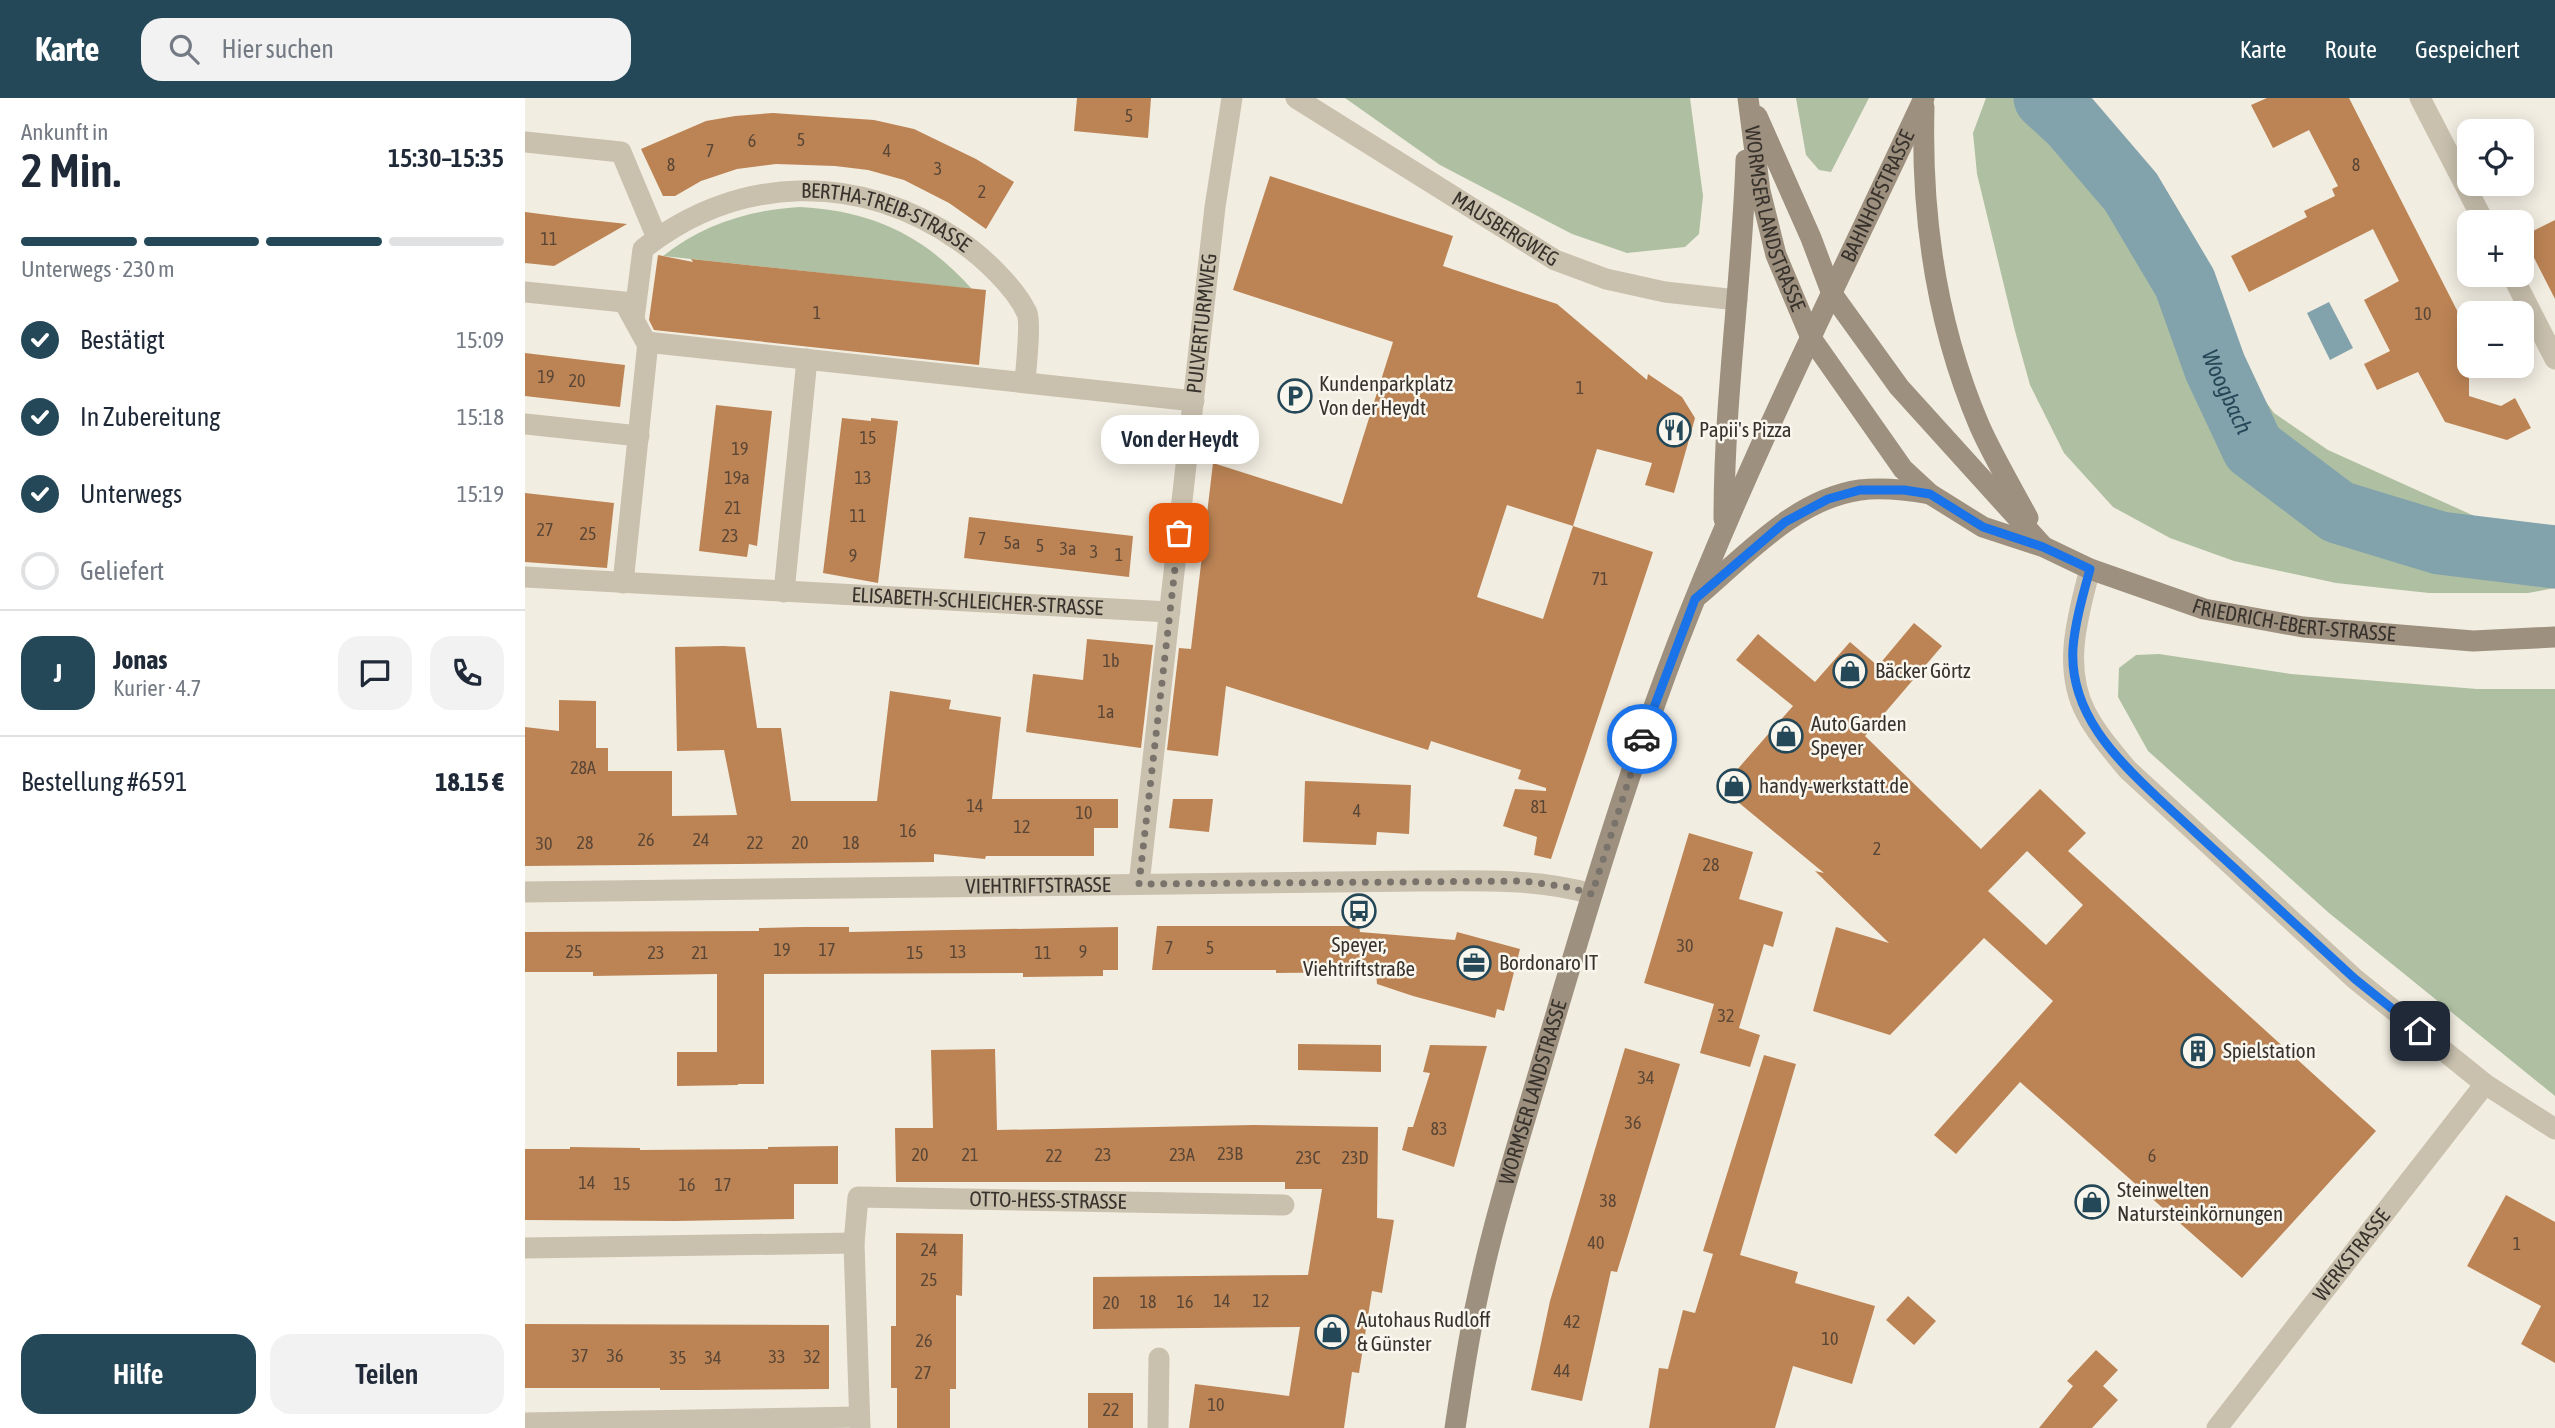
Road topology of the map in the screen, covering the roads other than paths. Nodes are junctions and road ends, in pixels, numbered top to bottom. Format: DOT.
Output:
graph roads {
  1 [pos="1232,98"];
  2 [pos="1296,98"];
  3 [pos="1748,98"];
  4 [pos="1924,98"];
  5 [pos="2420,98"];
  6 [pos="525,142"];
  7 [pos="2478,210"];
  8 [pos="657,238"];
  9 [pos="2518,287"];
  10 [pos="525,292"];
  11 [pos="1832,294"];
  12 [pos="1738,300"];
  13 [pos="629,310"];
  14 [pos="1811,338"];
  15 [pos="648,342"];
  16 [pos="807,359"];
  17 [pos="2555,359"];
  18 [pos="1025,382"];
  19 [pos="1194,401"];
  20 [pos="525,424"];
  21 [pos="639,436"];
  22 [pos="1930,494"];
  23 [pos="1724,528"];
  24 [pos="2043,547"];
  25 [pos="2090,569"];
  26 [pos="525,577"];
  27 [pos="623,583"];
  28 [pos="784,592"];
  29 [pos="1695,599"];
  30 [pos="1170,612"];
  31 [pos="2555,637"];
  32 [pos="1139,884"];
  33 [pos="525,892"];
  34 [pos="1592,894"];
  35 [pos="2485,1084"];
  36 [pos="2555,1129"];
  37 [pos="1284,1205"];
  38 [pos="854,1243"];
  39 [pos="525,1248"];
  40 [pos="1159,1358"];
  41 [pos="525,1423"];
  42 [pos="859,1423"];
  43 [pos="1159,1428"];
  44 [pos="1455,1428"];
  45 [pos="2217,1428"];
  1 -- 19 [label="street, PULVERTURMWEG"];
  2 -- 12 [label="street, MAUSBERGWEG"];
  3 -- 11 [label="main road, WORMSER LANDSTRASSE"];
  3 -- 12 [label="main road"];
  3 -- 14 [label="main road, WORMSER LANDSTRASSE"];
  4 -- 11 [label="main road, BAHNHOFSTRASSE"];
  4 -- 24 [label="main road"];
  5 -- 7 [label="street"];
  6 -- 8 [label="street"];
  8 -- 13 [label="street, BERTHA-TREIB-STRASSE"];
  8 -- 18 [label="street, BERTHA-TREIB-STRASSE"];
  9 -- 17 [label="street"];
  10 -- 13 [label="street"];
  11 -- 14 [label="main road, WORMSER LANDSTRASSE"];
  11 -- 24 [label="main road, FRIEDRICH-EBERT-STRASSE"];
  12 -- 23 [label="main road"];
  13 -- 15 [label="street"];
  14 -- 22 [label="main road, FRIEDRICH-EBERT-STRASSE"];
  14 -- 23 [label="main road, WORMSER LANDSTRASSE"];
  15 -- 16 [label="street"];
  15 -- 21 [label="street"];
  16 -- 18 [label="street"];
  16 -- 28 [label="street"];
  18 -- 19 [label="street"];
  19 -- 30 [label="street, PULVERTURMWEG"];
  20 -- 21 [label="street"];
  21 -- 27 [label="street"];
  22 -- 24 [label="main road, FRIEDRICH-EBERT-STRASSE"];
  22 -- 29 [label="main road"];
  23 -- 29 [label="main road, WORMSER LANDSTRASSE"];
  24 -- 25 [label="main road, FRIEDRICH-EBERT-STRASSE"];
  25 -- 31 [label="main road, FRIEDRICH-EBERT-STRASSE"];
  25 -- 35 [label="street"];
  26 -- 27 [label="street, ELISABETH-SCHLEICHER-STRASSE"];
  27 -- 28 [label="street, ELISABETH-SCHLEICHER-STRASSE"];
  28 -- 30 [label="street, ELISABETH-SCHLEICHER-STRASSE"];
  29 -- 34 [label="main road, WORMSER LANDSTRASSE"];
  30 -- 32 [label="street, PULVERTURMWEG"];
  32 -- 33 [label="street, VIEHTRIFTSTRASSE"];
  32 -- 34 [label="street, VIEHTRIFTSTRASSE"];
  34 -- 44 [label="main road, WORMSER LANDSTRASSE"];
  35 -- 36 [label="street"];
  35 -- 45 [label="street, WERKSTRASSE"];
  37 -- 38 [label="street, OTTO-HESS-STRASSE"];
  38 -- 39 [label="street"];
  38 -- 42 [label="street, OTTO-HESS-STRASSE"];
  40 -- 43 [label="street"];
  41 -- 42 [label="street, OTTO-HESS-STRASSE"];
}
